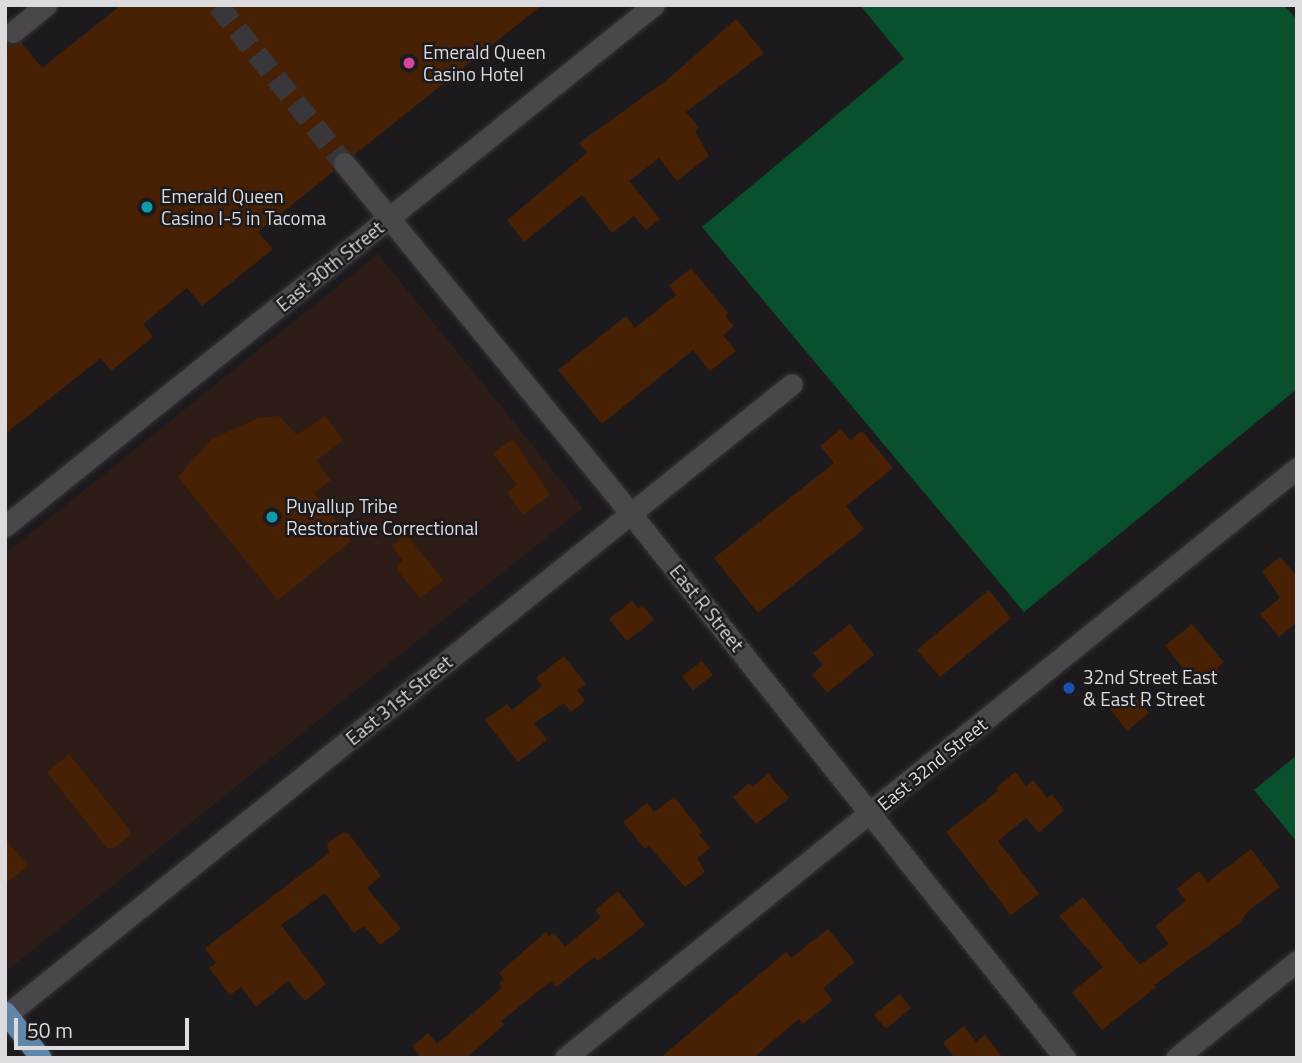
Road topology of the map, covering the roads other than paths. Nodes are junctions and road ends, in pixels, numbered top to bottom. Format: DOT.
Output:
graph roads {
  1 [pos="46,5"];
  2 [pos="653,5"];
  3 [pos="13,32"];
  4 [pos="344,163"];
  5 [pos="389,218"];
  6 [pos="792,384"];
  7 [pos="1297,468"];
  8 [pos="631,514"];
  9 [pos="5,526"];
  10 [pos="869,815"];
  11 [pos="1297,961"];
  12 [pos="6,1014"];
  13 [pos="41,1058"];
  14 [pos="565,1058"];
  15 [pos="1065,1058"];
  16 [pos="1176,1058"];
  1 -- 3 [label="street"];
  2 -- 5 [label="street, East 30th Street"];
  4 -- 5 [label="street, East R Street"];
  5 -- 8 [label="street, East R Street"];
  5 -- 9 [label="street, East 30th Street"];
  6 -- 8 [label="street, East 31st Street"];
  7 -- 10 [label="street, East 32nd Street"];
  8 -- 10 [label="street, East R Street"];
  8 -- 12 [label="street, East 31st Street"];
  10 -- 14 [label="street, East 32nd Street"];
  10 -- 15 [label="street, East R Street"];
  11 -- 16 [label="street"];
  12 -- 13 [label="main road"];
}
